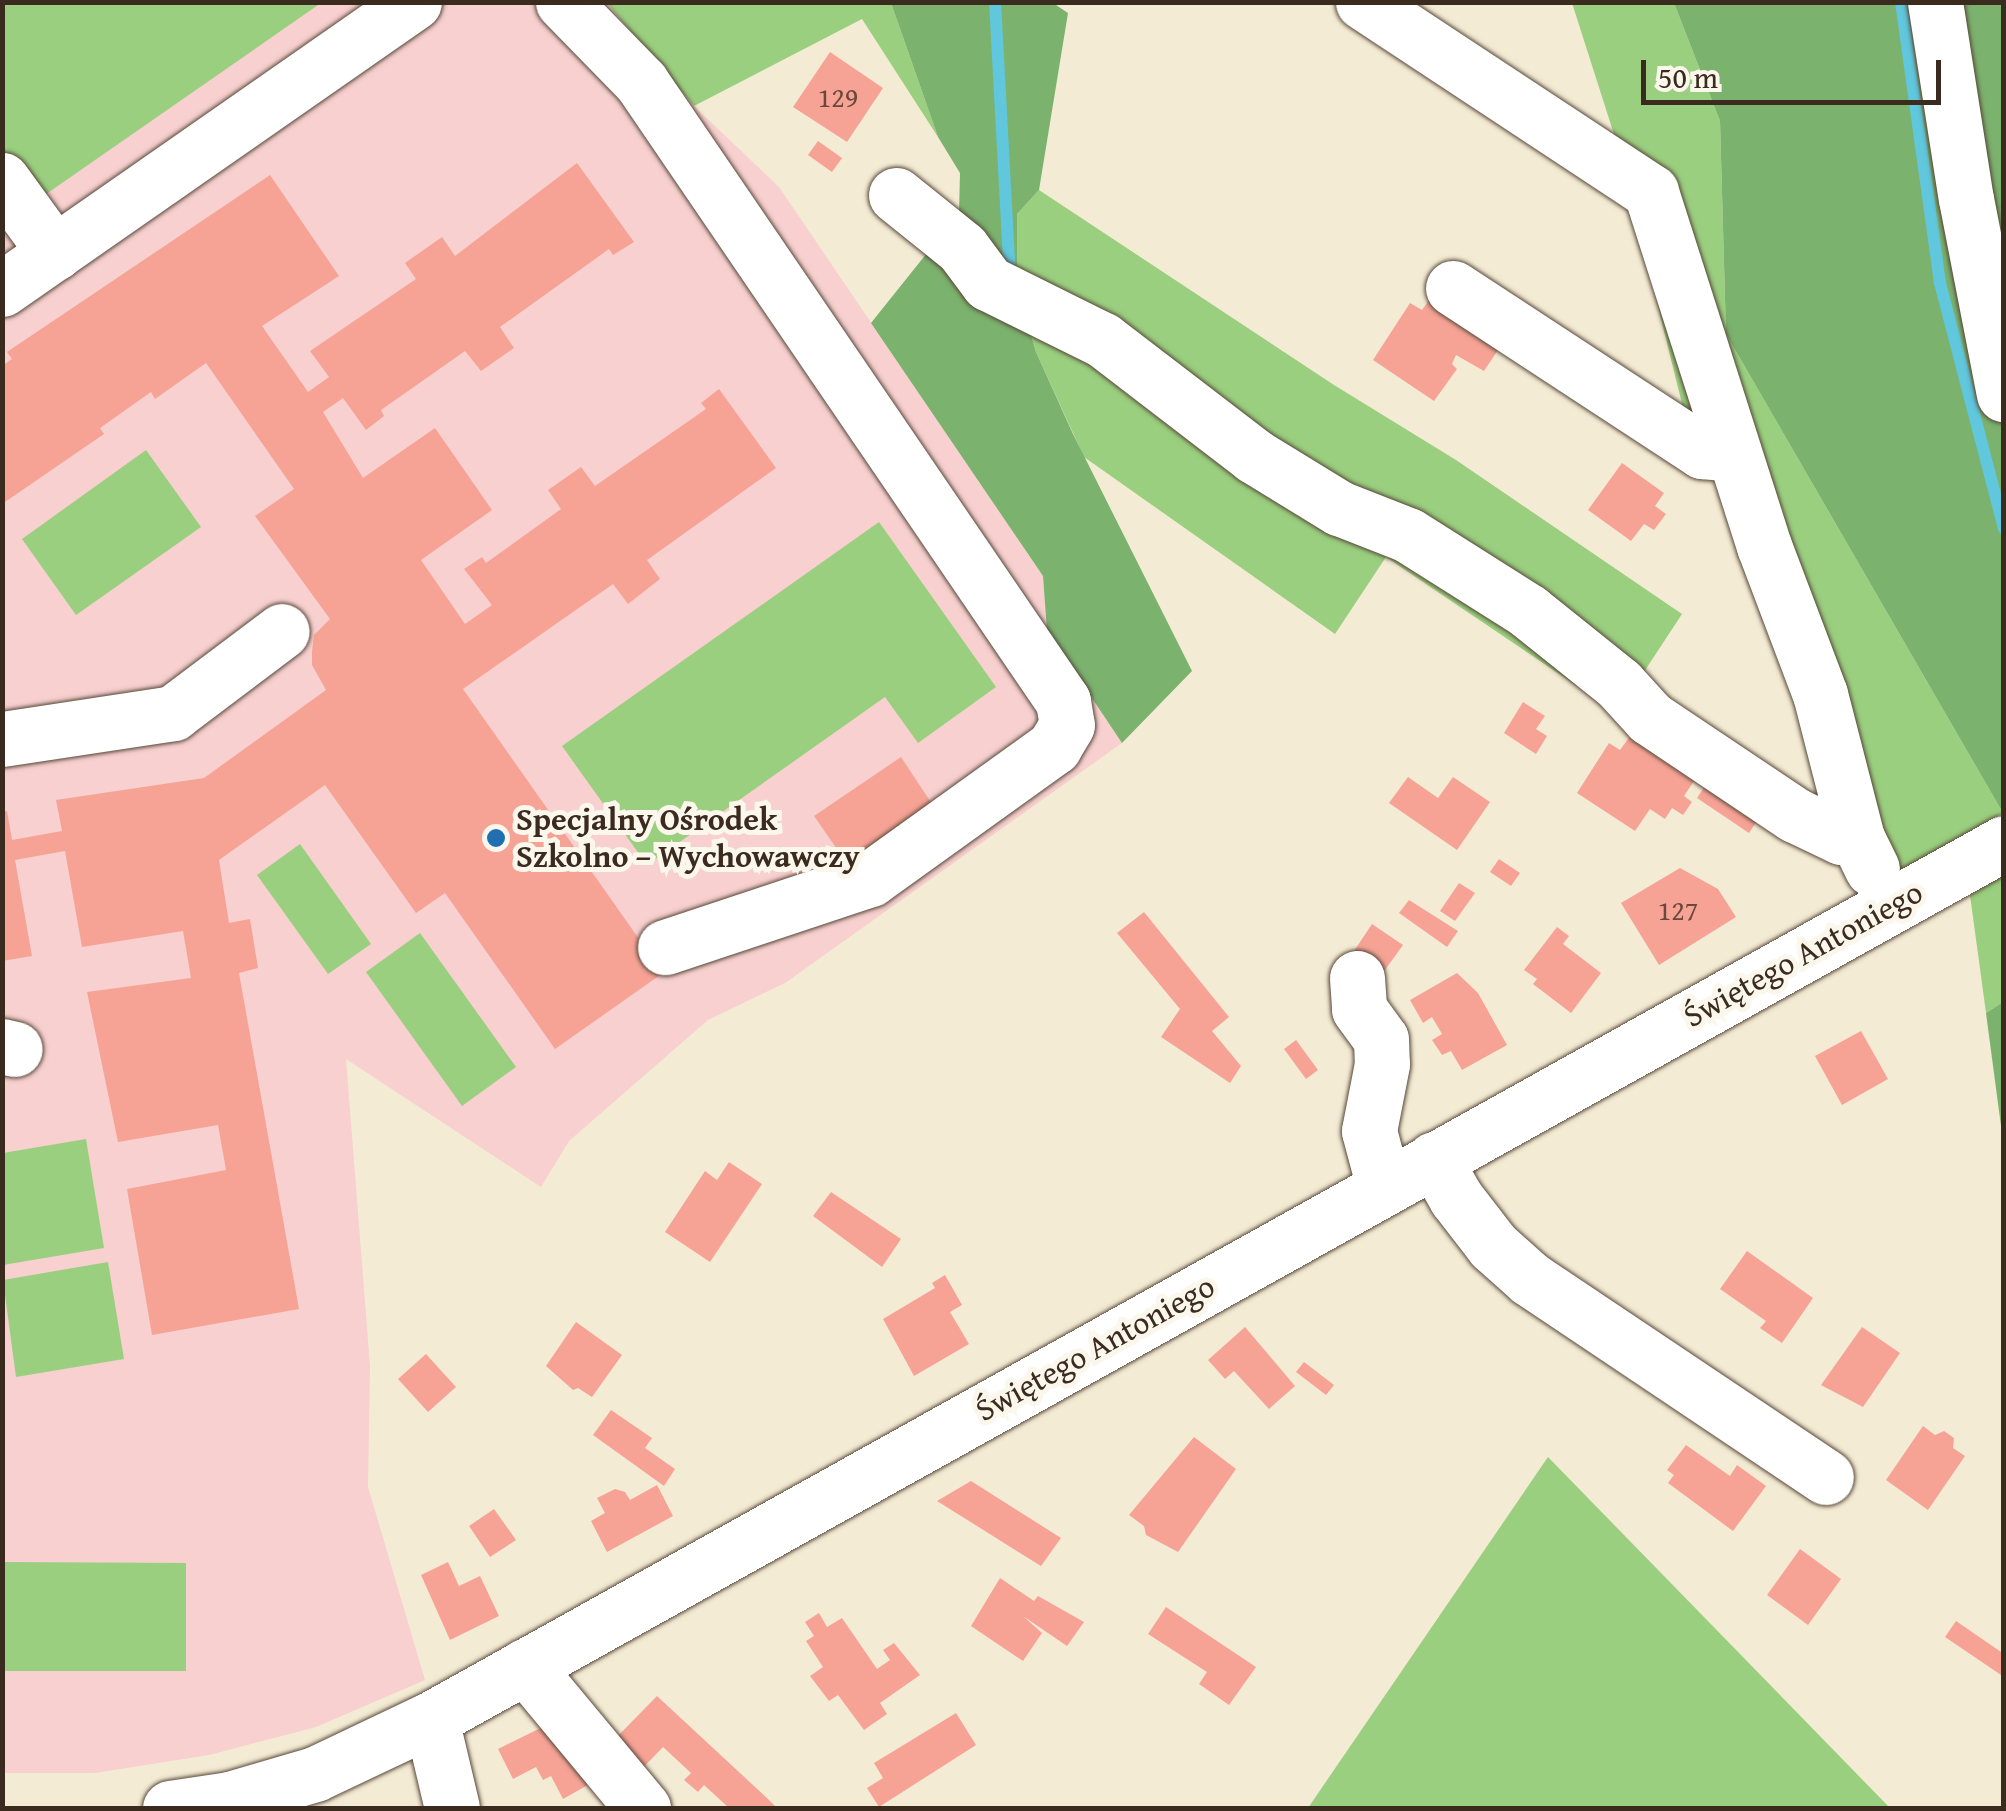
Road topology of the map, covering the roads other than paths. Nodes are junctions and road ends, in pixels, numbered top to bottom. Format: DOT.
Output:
graph roads {
  1 [pos="414,2"];
  2 [pos="562,2"];
  3 [pos="1363,2"];
  4 [pos="1935,2"];
  5 [pos="2,180"];
  6 [pos="896,195"];
  7 [pos="55,252"];
  8 [pos="1453,288"];
  9 [pos="2,289"];
  10 [pos="2004,394"];
  11 [pos="1734,454"];
  12 [pos="282,631"];
  13 [pos="2,739"];
  14 [pos="1857,838"];
  15 [pos="2004,843"];
  16 [pos="1890,905"];
  17 [pos="665,947"];
  18 [pos="1357,978"];
  19 [pos="1434,1159"];
  20 [pos="1384,1187"];
  21 [pos="1826,1477"];
  22 [pos="525,1666"];
  23 [pos="431,1718"];
  24 [pos="170,1808"];
  25 [pos="452,1808"];
  26 [pos="643,1808"];
  1 -- 7 [label="street"];
  2 -- 17 [label="street"];
  3 -- 11 [label="street"];
  4 -- 10 [label="street"];
  5 -- 7 [label="street"];
  6 -- 14 [label="street"];
  7 -- 9 [label="street"];
  8 -- 11 [label="street"];
  11 -- 14 [label="street"];
  12 -- 13 [label="street"];
  14 -- 16 [label="street"];
  15 -- 16 [label="street, Świętego Antoniego"];
  16 -- 19 [label="street, Świętego Antoniego"];
  18 -- 20 [label="street"];
  19 -- 20 [label="street, Świętego Antoniego"];
  19 -- 21 [label="street"];
  20 -- 22 [label="street, Świętego Antoniego"];
  22 -- 23 [label="street, Świętego Antoniego"];
  22 -- 26 [label="street"];
  23 -- 24 [label="street, Świętego Antoniego"];
  23 -- 25 [label="street"];
}
